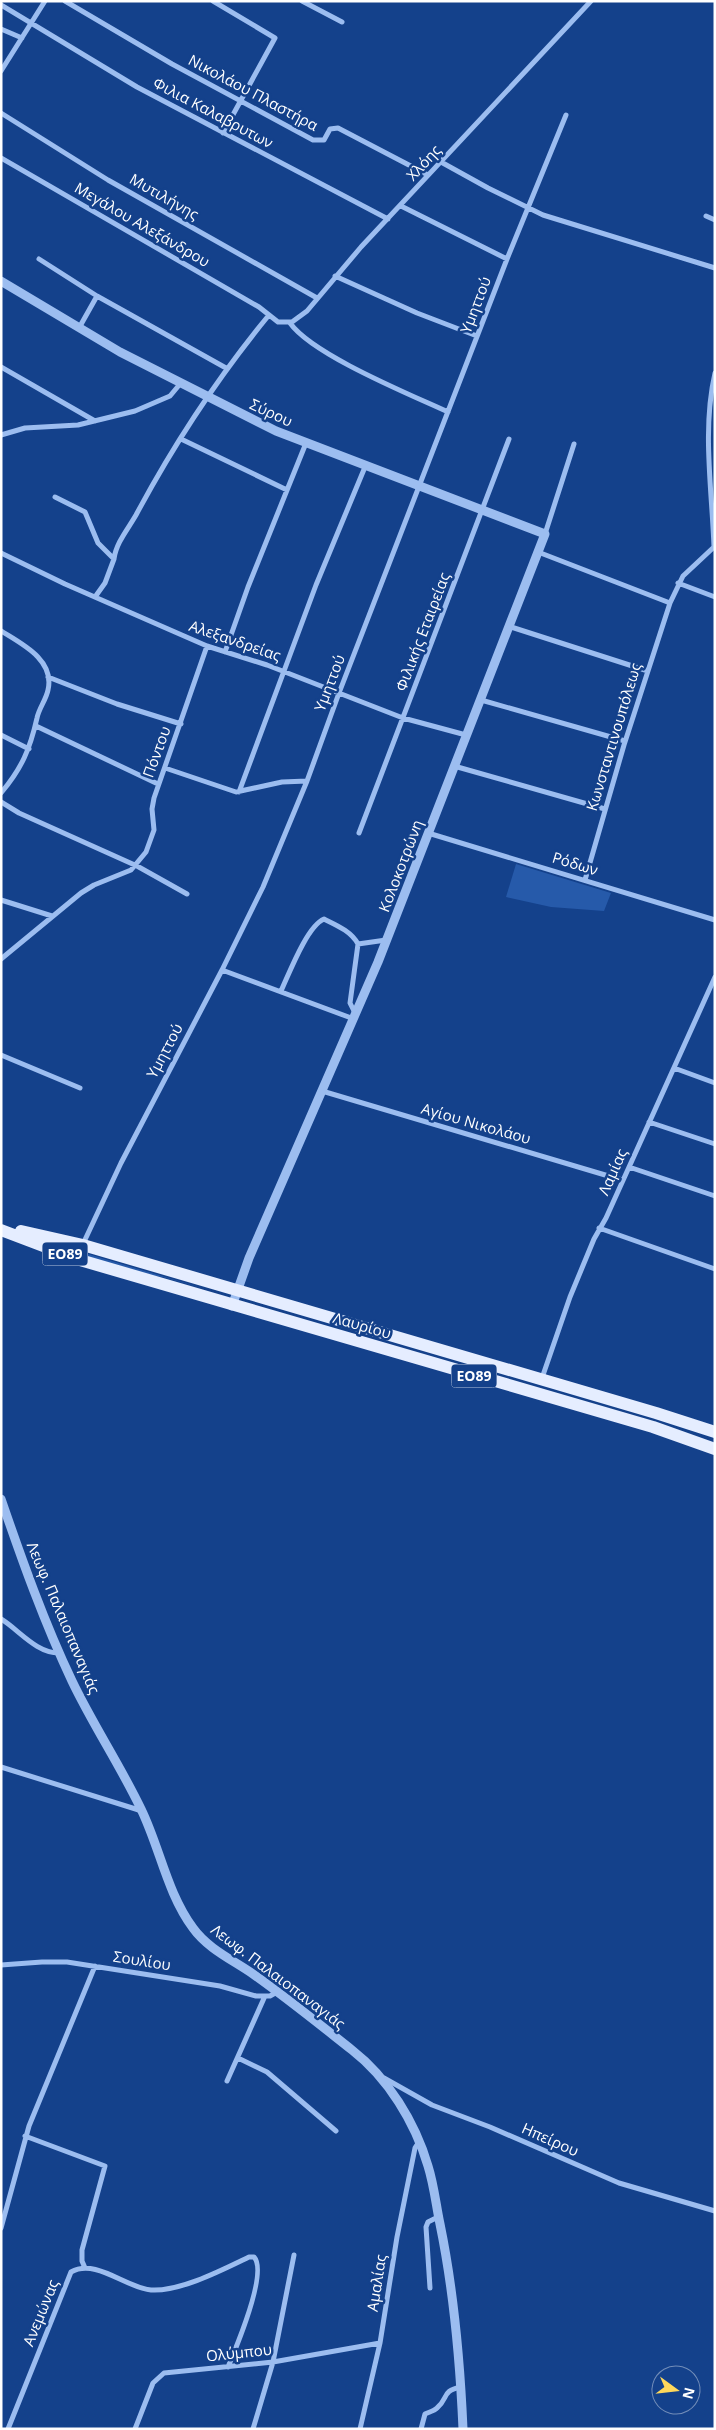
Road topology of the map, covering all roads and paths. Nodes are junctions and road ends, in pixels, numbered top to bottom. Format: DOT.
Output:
graph roads {
  1 [pos="45,1"];
  2 [pos="65,1"];
  3 [pos="213,1"];
  4 [pos="302,1"];
  5 [pos="591,1"];
  6 [pos="1,5"];
  7 [pos="342,22"];
  8 [pos="31,24"];
  9 [pos="1,29"];
  10 [pos="22,38"];
  11 [pos="1,71"];
  12 [pos="240,102"];
  13 [pos="1,113"];
  14 [pos="566,115"];
  15 [pos="223,133"];
  16 [pos="1,158"];
  17 [pos="441,162"];
  18 [pos="428,176"];
  19 [pos="401,206"];
  20 [pos="528,208"];
  21 [pos="706,216"];
  22 [pos="388,219"];
  23 [pos="715,220"];
  24 [pos="39,259"];
  25 [pos="507,259"];
  26 [pos="715,268"];
  27 [pos="336,276"];
  28 [pos="1,281"];
  29 [pos="97,296"];
  30 [pos="317,298"];
  31 [pos="269,315"];
  32 [pos="290,323"];
  33 [pos="78,328"];
  34 [pos="477,336"];
  35 [pos="1,367"];
  36 [pos="226,368"];
  37 [pos="715,373"];
  38 [pos="180,384"];
  39 [pos="713,389"];
  40 [pos="207,396"];
  41 [pos="448,412"];
  42 [pos="95,422"];
  43 [pos="1,435"];
  44 [pos="181,439"];
  45 [pos="509,439"];
  46 [pos="306,443"];
  47 [pos="574,444"];
  48 [pos="365,467"];
  49 [pos="420,487"];
  50 [pos="288,490"];
  51 [pos="55,497"];
  52 [pos="483,510"];
  53 [pos="545,534"];
  54 [pos="714,546"];
  55 [pos="538,552"];
  56 [pos="1,553"];
  57 [pos="114,559"];
  58 [pos="678,583"];
  59 [pos="95,597"];
  60 [pos="715,597"];
  61 [pos="670,603"];
  62 [pos="508,626"];
  63 [pos="1,631"];
  64 [pos="207,646"];
  65 [pos="225,652"];
  66 [pos="648,671"];
  67 [pos="284,672"];
  68 [pos="48,677"];
  69 [pos="338,693"];
  70 [pos="481,700"];
  71 [pos="403,718"];
  72 [pos="181,724"];
  73 [pos="36,726"];
  74 [pos="1,734"];
  75 [pos="466,735"];
  76 [pos="626,741"];
  77 [pos="29,749"];
  78 [pos="454,766"];
  79 [pos="165,768"];
  80 [pos="307,781"];
  81 [pos="158,784"];
  82 [pos="239,792"];
  83 [pos="1,793"];
  84 [pos="1,802"];
  85 [pos="605,809"];
  86 [pos="359,833"];
  87 [pos="428,833"];
  88 [pos="137,866"];
  89 [pos="585,880"];
  90 [pos="187,894"];
  91 [pos="1,900"];
  92 [pos="52,916"];
  93 [pos="715,920"];
  94 [pos="386,940"];
  95 [pos="358,944"];
  96 [pos="1,959"];
  97 [pos="222,970"];
  98 [pos="715,977"];
  99 [pos="281,991"];
  100 [pos="355,1017"];
  101 [pos="1,1055"];
  102 [pos="674,1068"];
  103 [pos="715,1083"];
  104 [pos="80,1088"];
  105 [pos="322,1091"];
  106 [pos="649,1122"];
  107 [pos="715,1144"];
  108 [pos="629,1167"];
  109 [pos="622,1180"];
  110 [pos="715,1196"];
  111 [pos="1,1226"];
  112 [pos="599,1228"];
  113 [pos="1,1230"];
  114 [pos="83,1246"];
  115 [pos="715,1269"];
  116 [pos="237,1291"];
  117 [pos="232,1306"];
  118 [pos="542,1380"];
  119 [pos="715,1432"];
  120 [pos="715,1448"];
  121 [pos="1,1499"];
  122 [pos="1,1619"];
  123 [pos="60,1653"];
  124 [pos="1,1767"];
  125 [pos="142,1811"];
  126 [pos="1,1965"];
  127 [pos="95,1966"];
  128 [pos="277,1992"];
  129 [pos="265,1996"];
  130 [pos="238,2058"];
  131 [pos="382,2077"];
  132 [pos="227,2081"];
  133 [pos="336,2131"];
  134 [pos="25,2136"];
  135 [pos="419,2142"];
  136 [pos="715,2211"];
  137 [pos="438,2217"];
  138 [pos="1,2228"];
  139 [pos="294,2255"];
  140 [pos="85,2268"];
  141 [pos="430,2288"];
  142 [pos="380,2343"];
  143 [pos="272,2362"];
  144 [pos="228,2368"];
  145 [pos="461,2387"];
  146 [pos="8,2429"];
  147 [pos="135,2429"];
  148 [pos="253,2429"];
  149 [pos="360,2429"];
  150 [pos="421,2429"];
  151 [pos="463,2429"];
  1 -- 8 [label="street"];
  2 -- 12 [label="street, Νικολάου Πλαστήρα"];
  3 -- 12 [label="street"];
  4 -- 7 [label="street"];
  5 -- 17 [label="street, Χλόης"];
  6 -- 8 [label="street, Φιλια Καλαβρυτων"];
  8 -- 10 [label="street"];
  8 -- 15 [label="street, Φιλια Καλαβρυτων"];
  9 -- 10 [label="street"];
  10 -- 11 [label="street"];
  12 -- 15 [label="street"];
  12 -- 18 [label="street, Νικολάου Πλαστήρα"];
  13 -- 30 [label="street, Μυτιλήνης"];
  14 -- 20 [label="street, Υμηττού"];
  15 -- 22 [label="street, Φιλια Καλαβρυτων"];
  16 -- 31 [label="street, Μεγάλου Αλεξάνδρου"];
  17 -- 18 [label="street, Χλόης"];
  17 -- 20 [label="street"];
  18 -- 19 [label="street, Χλόης"];
  19 -- 22 [label="street, Χλόης"];
  19 -- 25 [label="street"];
  20 -- 25 [label="street, Υμηττού"];
  20 -- 26 [label="street"];
  21 -- 23 [label="street"];
  22 -- 27 [label="street, Χλόης"];
  24 -- 29 [label="street"];
  25 -- 34 [label="street, Υμηττού"];
  27 -- 30 [label="street, Χλόης"];
  27 -- 34 [label="street"];
  28 -- 33 [label="street, Σύρου"];
  29 -- 33 [label="street"];
  29 -- 36 [label="street"];
  30 -- 32 [label="street, Χλόης"];
  31 -- 32 [label="street"];
  31 -- 36 [label="street"];
  32 -- 41 [label="street"];
  33 -- 38 [label="street, Σύρου"];
  34 -- 41 [label="street, Υμηττού"];
  35 -- 42 [label="street"];
  36 -- 40 [label="street"];
  37 -- 39 [label="street"];
  38 -- 40 [label="street, Σύρου"];
  38 -- 42 [label="street"];
  39 -- 54 [label="street"];
  40 -- 44 [label="street"];
  40 -- 46 [label="street, Σύρου"];
  41 -- 49 [label="street, Υμηττού"];
  42 -- 43 [label="street"];
  44 -- 50 [label="street"];
  44 -- 57 [label="street"];
  45 -- 52 [label="street, Φιλικής Εταιρείας"];
  46 -- 48 [label="street, Σύρου"];
  46 -- 50 [label="street"];
  47 -- 53 [label="street, Κολοκοτρώνη"];
  48 -- 49 [label="street, Σύρου"];
  48 -- 67 [label="street"];
  49 -- 52 [label="street, Σύρου"];
  49 -- 69 [label="street, Υμηττού"];
  50 -- 65 [label="street"];
  51 -- 57 [label="street"];
  52 -- 53 [label="street, Σύρου"];
  52 -- 71 [label="street, Φιλικής Εταιρείας"];
  53 -- 55 [label="street, Κολοκοτρώνη"];
  54 -- 58 [label="street"];
  55 -- 61 [label="street"];
  55 -- 62 [label="street, Κολοκοτρώνη"];
  56 -- 59 [label="street, Αλεξανδρείας"];
  57 -- 59 [label="street"];
  58 -- 60 [label="street"];
  58 -- 61 [label="street, Κωνσταντινουπόλεως"];
  59 -- 64 [label="street, Αλεξανδρείας"];
  61 -- 66 [label="street, Κωνσταντινουπόλεως"];
  62 -- 66 [label="street"];
  62 -- 70 [label="street, Κολοκοτρώνη"];
  63 -- 68 [label="street"];
  64 -- 65 [label="street, Αλεξανδρείας"];
  64 -- 72 [label="street, Πόντου"];
  65 -- 67 [label="street, Αλεξανδρείας"];
  66 -- 76 [label="street, Κωνσταντινουπόλεως"];
  67 -- 69 [label="street, Αλεξανδρείας"];
  67 -- 82 [label="street"];
  68 -- 72 [label="street"];
  68 -- 73 [label="street"];
  69 -- 71 [label="street, Αλεξανδρείας"];
  69 -- 80 [label="street, Υμηττού"];
  70 -- 75 [label="street, Κολοκοτρώνη"];
  70 -- 76 [label="street"];
  71 -- 75 [label="street, Αλεξανδρείας"];
  71 -- 86 [label="street, Φιλικής Εταιρείας"];
  72 -- 79 [label="street, Πόντου"];
  73 -- 77 [label="street"];
  73 -- 81 [label="street"];
  74 -- 77 [label="street"];
  75 -- 78 [label="street, Κολοκοτρώνη"];
  76 -- 85 [label="street, Κωνσταντινουπόλεως"];
  77 -- 83 [label="street"];
  78 -- 85 [label="street"];
  78 -- 87 [label="street, Κολοκοτρώνη"];
  79 -- 81 [label="street, Πόντου"];
  79 -- 82 [label="street"];
  80 -- 82 [label="street"];
  80 -- 97 [label="street, Υμηττού"];
  81 -- 88 [label="street, Πόντου"];
  84 -- 88 [label="street"];
  85 -- 89 [label="street, Κωνσταντινουπόλεως"];
  87 -- 89 [label="street, Ρόδων"];
  87 -- 94 [label="street, Κολοκοτρώνη"];
  88 -- 90 [label="street"];
  88 -- 92 [label="street"];
  89 -- 93 [label="street, Ρόδων"];
  91 -- 92 [label="street"];
  92 -- 96 [label="street"];
  94 -- 95 [label="street"];
  94 -- 100 [label="street, Κολοκοτρώνη"];
  95 -- 99 [label="street"];
  95 -- 100 [label="street"];
  97 -- 99 [label="street"];
  97 -- 114 [label="street, Υμηττού"];
  98 -- 102 [label="street, Λαμίας"];
  99 -- 100 [label="street"];
  100 -- 105 [label="street, Κολοκοτρώνη"];
  101 -- 104 [label="street"];
  102 -- 103 [label="street"];
  102 -- 106 [label="street, Λαμίας"];
  105 -- 109 [label="street, Αγίου Νικολάου"];
  105 -- 116 [label="street, Κολοκοτρώνη"];
  106 -- 107 [label="street"];
  106 -- 108 [label="street, Λαμίας"];
  108 -- 109 [label="street, Λαμίας"];
  108 -- 110 [label="street"];
  109 -- 112 [label="street, Λαμίας"];
  111 -- 114 [label="main road, Λαυρίου / ΕΟ89"];
  112 -- 115 [label="street"];
  112 -- 118 [label="street, Λαμίας"];
  113 -- 117 [label="main road, Λαυρίου / ΕΟ89"];
  114 -- 116 [label="main road, Λαυρίου / ΕΟ89"];
  116 -- 117 [label="street, Κολοκοτρώνη"];
  116 -- 118 [label="main road, Λαυρίου / ΕΟ89"];
  117 -- 120 [label="main road, Λαυρίου / ΕΟ89"];
  118 -- 119 [label="main road, Λαυρίου / ΕΟ89"];
  121 -- 123 [label="street, Λεωφ. Παλαιοπαναγιάς"];
  122 -- 123 [label="street"];
  123 -- 125 [label="street, Λεωφ. Παλαιοπαναγιάς"];
  124 -- 125 [label="street"];
  125 -- 128 [label="street, Λεωφ. Παλαιοπαναγιάς"];
  126 -- 127 [label="street, Σουλίου"];
  127 -- 129 [label="street, Σουλίου"];
  127 -- 134 [label="street"];
  128 -- 129 [label="street"];
  128 -- 131 [label="street, Λεωφ. Παλαιοπαναγιάς"];
  129 -- 130 [label="street"];
  130 -- 132 [label="street"];
  130 -- 133 [label="street"];
  131 -- 135 [label="street, Λεωφ. Παλαιοπαναγιάς"];
  131 -- 136 [label="street, Ηπείρου"];
  134 -- 138 [label="street"];
  134 -- 140 [label="street"];
  135 -- 137 [label="street, Λεωφ. Παλαιοπαναγιάς"];
  135 -- 142 [label="street, Αμαλίας"];
  137 -- 141 [label="street"];
  137 -- 145 [label="street, Λεωφ. Παλαιοπαναγιάς"];
  139 -- 143 [label="street"];
  140 -- 144 [label="street"];
  140 -- 146 [label="street, Ανεμώνας"];
  142 -- 143 [label="street, Ολύμπου"];
  142 -- 149 [label="street, Αμαλίας"];
  143 -- 144 [label="street, Ολύμπου"];
  143 -- 148 [label="street"];
  144 -- 147 [label="street, Ολύμπου"];
  145 -- 150 [label="street"];
  145 -- 151 [label="street, Λεωφ. Παλαιοπαναγιάς"];
}
